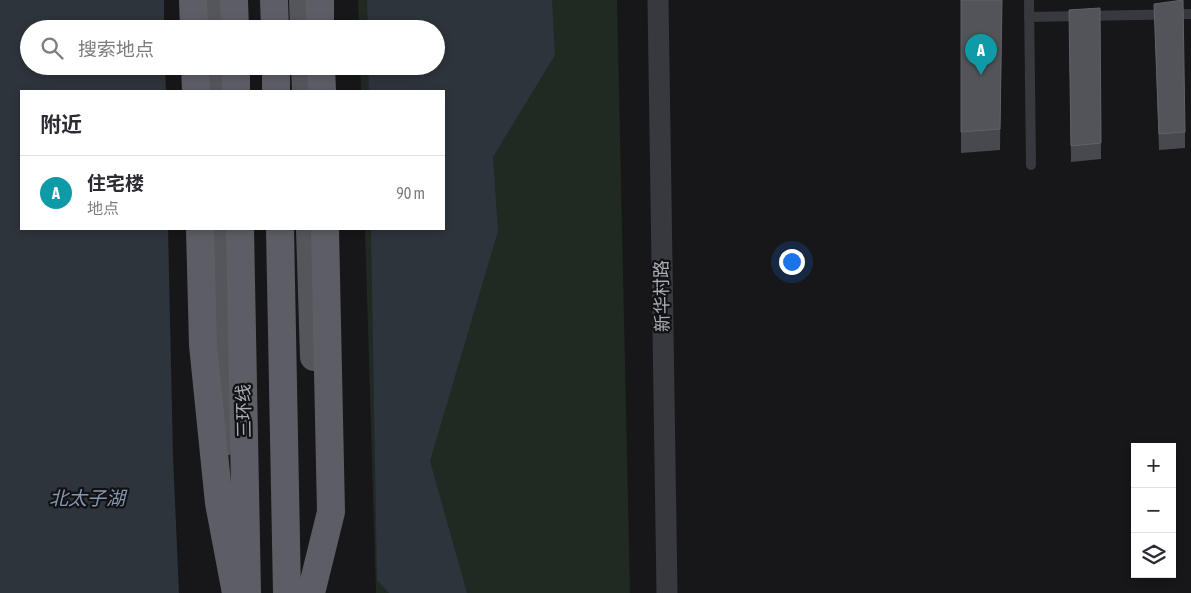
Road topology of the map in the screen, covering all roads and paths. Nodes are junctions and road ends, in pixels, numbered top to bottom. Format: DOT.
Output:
graph roads {
  1 [pos="193,0"];
  2 [pos="211,0"];
  3 [pos="234,0"];
  4 [pos="274,0"];
  5 [pos="303,0"];
  6 [pos="320,0"];
  7 [pos="658,0"];
  8 [pos="1029,0"];
  9 [pos="1191,14"];
  10 [pos="1029,17"];
  11 [pos="194,20"];
  12 [pos="212,20"];
  13 [pos="235,20"];
  14 [pos="275,20"];
  15 [pos="304,20"];
  16 [pos="320,20"];
  17 [pos="195,75"];
  18 [pos="213,75"];
  19 [pos="236,75"];
  20 [pos="276,75"];
  21 [pos="305,75"];
  22 [pos="321,75"];
  23 [pos="196,90"];
  24 [pos="214,90"];
  25 [pos="236,90"];
  26 [pos="276,90"];
  27 [pos="306,90"];
  28 [pos="322,90"];
  29 [pos="1031,165"];
  30 [pos="200,230"];
  31 [pos="218,230"];
  32 [pos="240,230"];
  33 [pos="280,230"];
  34 [pos="310,230"];
  35 [pos="325,230"];
  36 [pos="228,593"];
  37 [pos="236,593"];
  38 [pos="247,593"];
  39 [pos="287,593"];
  40 [pos="311,593"];
  41 [pos="322,593"];
  42 [pos="667,593"];
  1 -- 11 [label="highway"];
  2 -- 12 [label="main road"];
  3 -- 13 [label="highway"];
  4 -- 14 [label="highway"];
  5 -- 15 [label="main road"];
  6 -- 16 [label="highway"];
  7 -- 42 [label="street, 新华村路"];
  8 -- 10 [label="lane"];
  9 -- 10 [label="lane"];
  10 -- 29 [label="lane"];
  17 -- 23 [label="highway"];
  18 -- 24 [label="main road"];
  19 -- 25 [label="highway"];
  20 -- 26 [label="highway"];
  21 -- 27 [label="main road"];
  22 -- 28 [label="highway"];
  30 -- 37 [label="highway, bridge"];
  31 -- 36 [label="main road"];
  32 -- 38 [label="highway, 三环线"];
  33 -- 39 [label="highway"];
  34 -- 41 [label="main road"];
  35 -- 40 [label="highway, bridge"];
}
